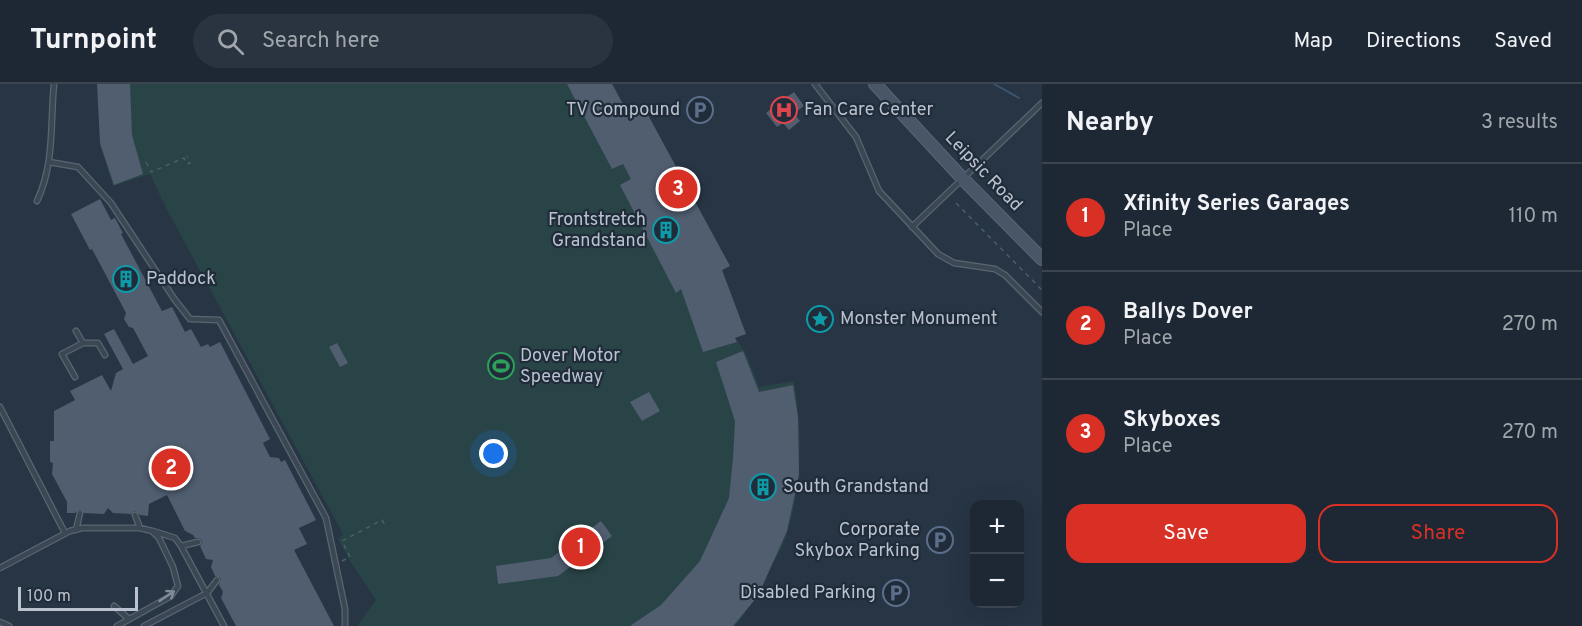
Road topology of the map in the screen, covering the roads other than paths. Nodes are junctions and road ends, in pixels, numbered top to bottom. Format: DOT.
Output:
graph roads {
  1 [pos="54,84"];
  2 [pos="815,84"];
  3 [pos="875,84"];
  4 [pos="1042,103"];
  5 [pos="50,162"];
  6 [pos="963,179"];
  7 [pos="36,201"];
  8 [pos="912,227"];
  9 [pos="1042,259"];
  10 [pos="1042,312"];
  11 [pos="76,331"];
  12 [pos="82,343"];
  13 [pos="105,355"];
  14 [pos="75,378"];
  15 [pos="0,406"];
  16 [pos="80,513"];
  17 [pos="135,515"];
  18 [pos="140,528"];
  19 [pos="76,530"];
  20 [pos="152,531"];
  21 [pos="65,534"];
  22 [pos="198,542"];
  23 [pos="181,546"];
  24 [pos="0,568"];
  25 [pos="217,580"];
  26 [pos="207,593"];
  27 [pos="114,606"];
  28 [pos="129,619"];
  29 [pos="0,622"];
  30 [pos="9,626"];
  31 [pos="117,626"];
  32 [pos="144,626"];
  33 [pos="224,626"];
  34 [pos="345,626"];
  1 -- 5 [label="lane"];
  2 -- 8 [label="lane"];
  3 -- 6 [label="street, Leipsic Road"];
  4 -- 6 [label="lane"];
  5 -- 7 [label="lane"];
  5 -- 34 [label="lane"];
  6 -- 8 [label="lane"];
  6 -- 9 [label="street, Leipsic Road"];
  8 -- 10 [label="lane"];
  11 -- 12 [label="lane"];
  12 -- 13 [label="lane"];
  12 -- 14 [label="lane"];
  15 -- 21 [label="lane"];
  16 -- 19 [label="lane"];
  17 -- 18 [label="lane"];
  18 -- 19 [label="lane"];
  18 -- 20 [label="lane"];
  19 -- 21 [label="lane"];
  20 -- 23 [label="lane"];
  28 -- 20 [label="lane, one-way"];
  21 -- 24 [label="lane"];
  22 -- 23 [label="lane"];
  23 -- 26 [label="lane"];
  25 -- 26 [label="lane"];
  26 -- 32 [label="lane"];
  26 -- 33 [label="lane"];
  27 -- 28 [label="lane"];
  28 -- 31 [label="lane"];
  29 -- 30 [label="lane"];
}
